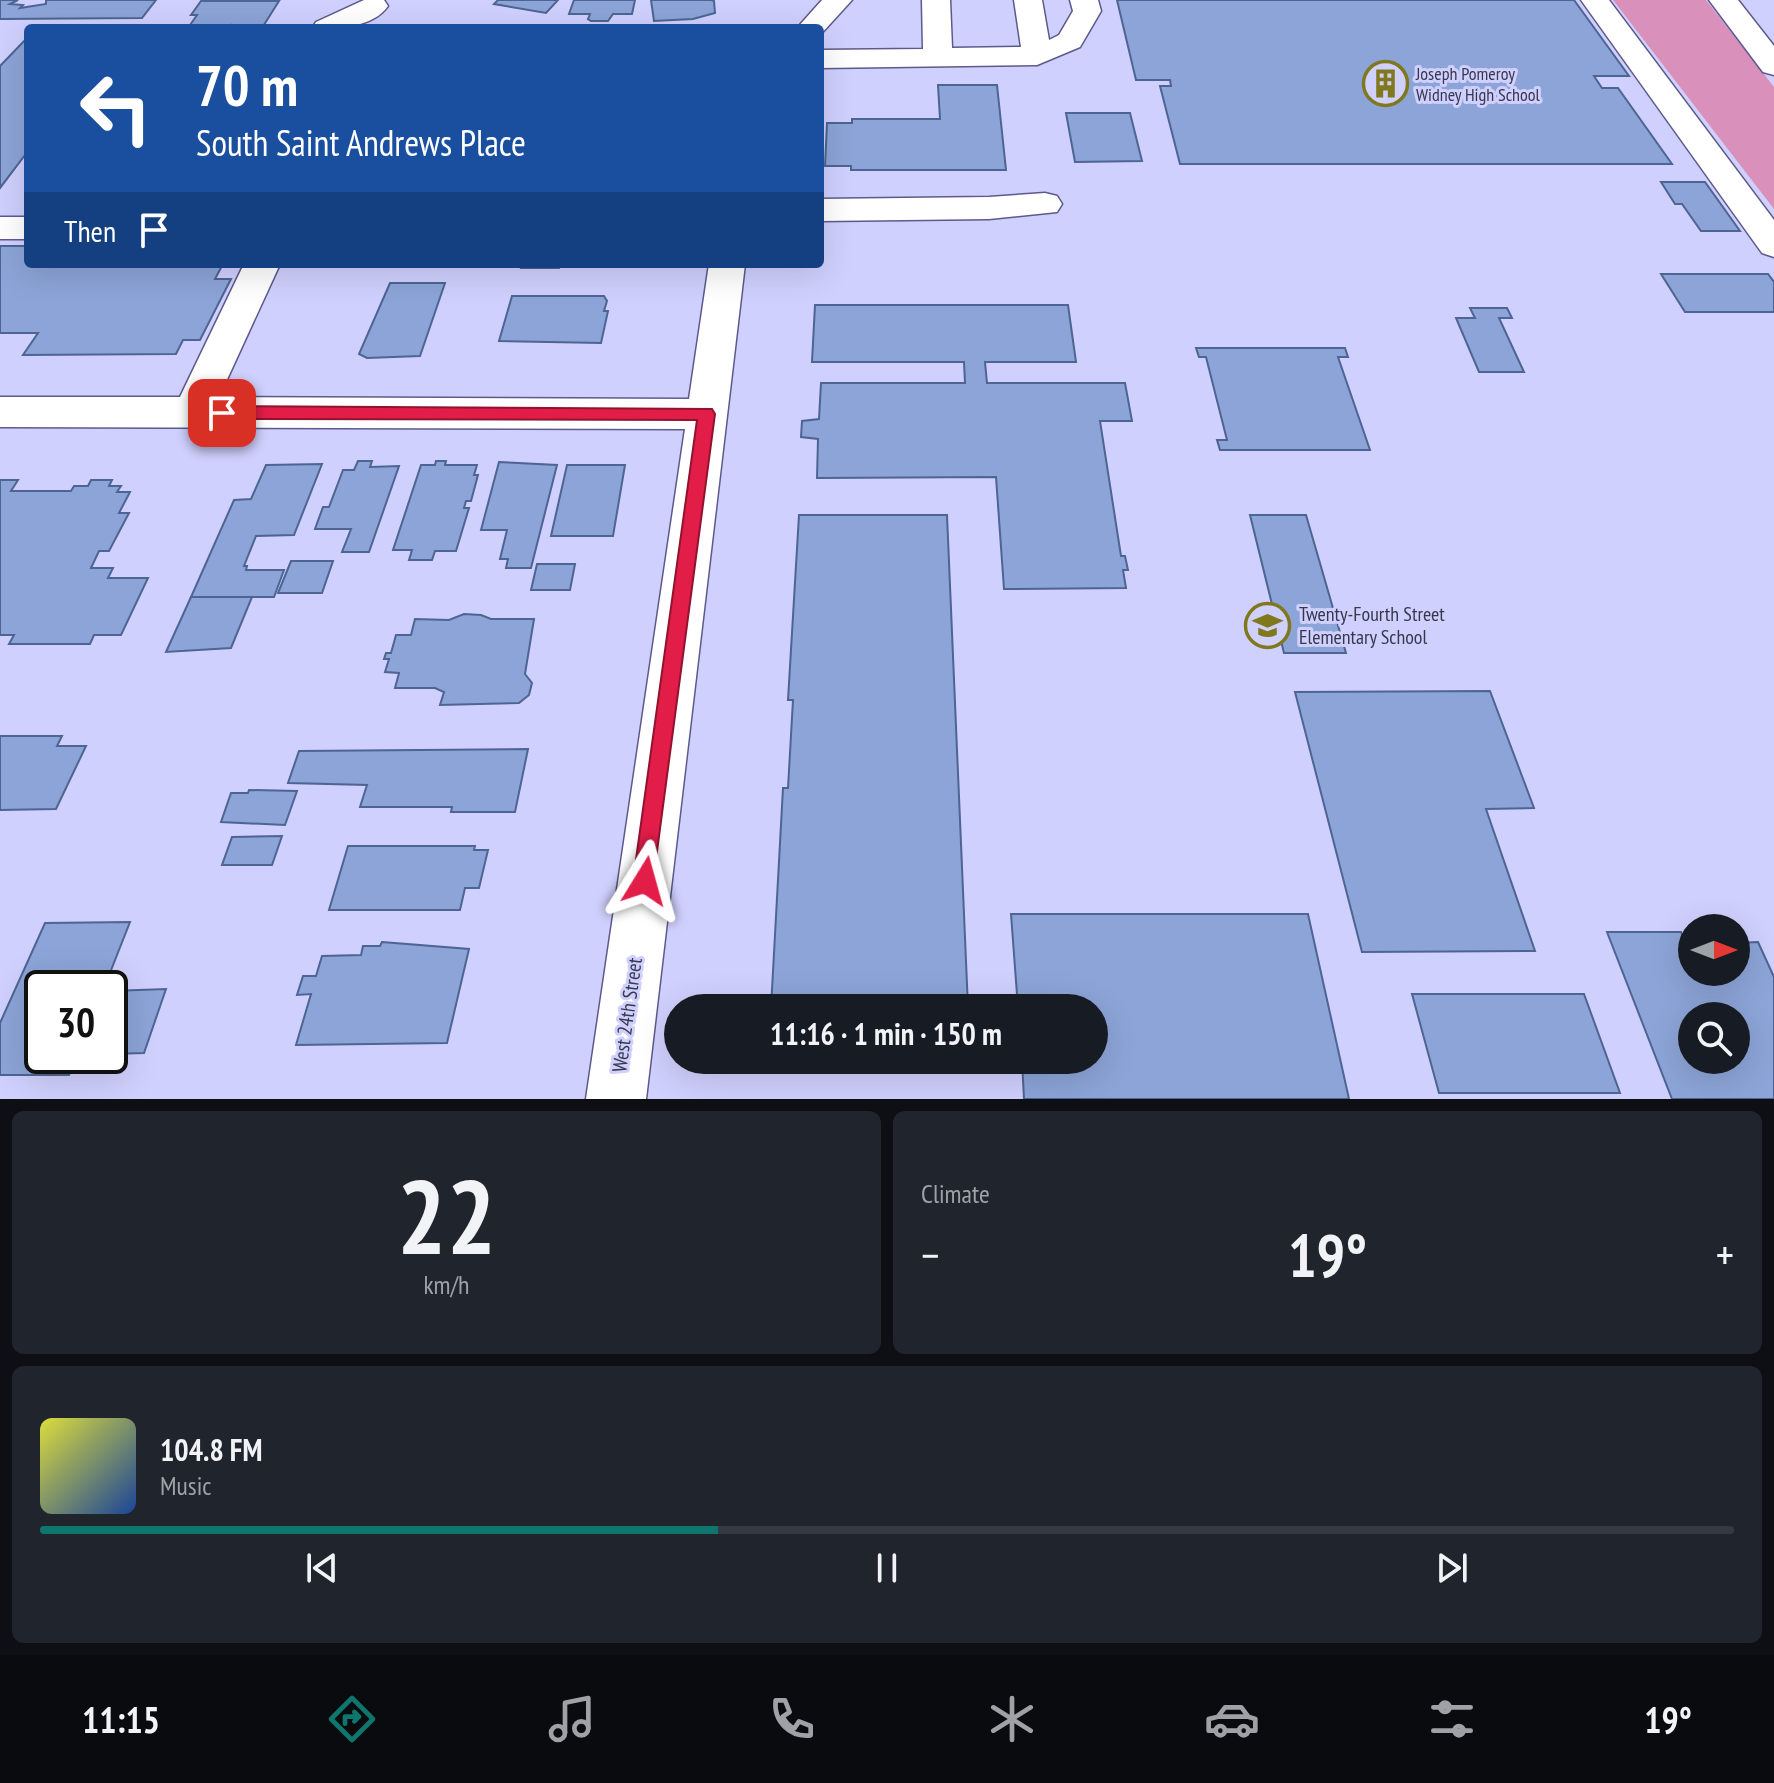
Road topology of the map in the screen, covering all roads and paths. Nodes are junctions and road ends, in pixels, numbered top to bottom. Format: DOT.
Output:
graph roads {
  1 [pos="838,0"];
  2 [pos="936,0"];
  3 [pos="1028,0"];
  4 [pos="1084,0"];
  5 [pos="1595,0"];
  6 [pos="1723,0"];
  7 [pos="380,10"];
  8 [pos="338,24"];
  9 [pos="815,24"];
  10 [pos="1037,56"];
  11 [pos="938,58"];
  12 [pos="824,59"];
  13 [pos="1774,66"];
  14 [pos="1045,204"];
  15 [pos="824,210"];
  16 [pos="0,228"];
  17 [pos="24,228"];
  18 [pos="1774,245"];
  19 [pos="260,268"];
  20 [pos="726,268"];
  21 [pos="0,412"];
  22 [pos="192,413"];
  23 [pos="706,414"];
  24 [pos="616,1099"];
  1 -- 9 [label="main road"];
  2 -- 11 [label="main road"];
  3 -- 10 [label="main road"];
  4 -- 10 [label="main road"];
  5 -- 18 [label="main road"];
  6 -- 13 [label="main road"];
  7 -- 8 [label="main road"];
  10 -- 11 [label="main road"];
  11 -- 12 [label="main road"];
  14 -- 15 [label="main road"];
  16 -- 17 [label="main road"];
  19 -- 22 [label="main road"];
  20 -- 23 [label="main road, West 24th Street"];
  21 -- 22 [label="main road"];
  22 -- 23 [label="main road"];
  23 -- 24 [label="main road, West 24th Street"];
}
